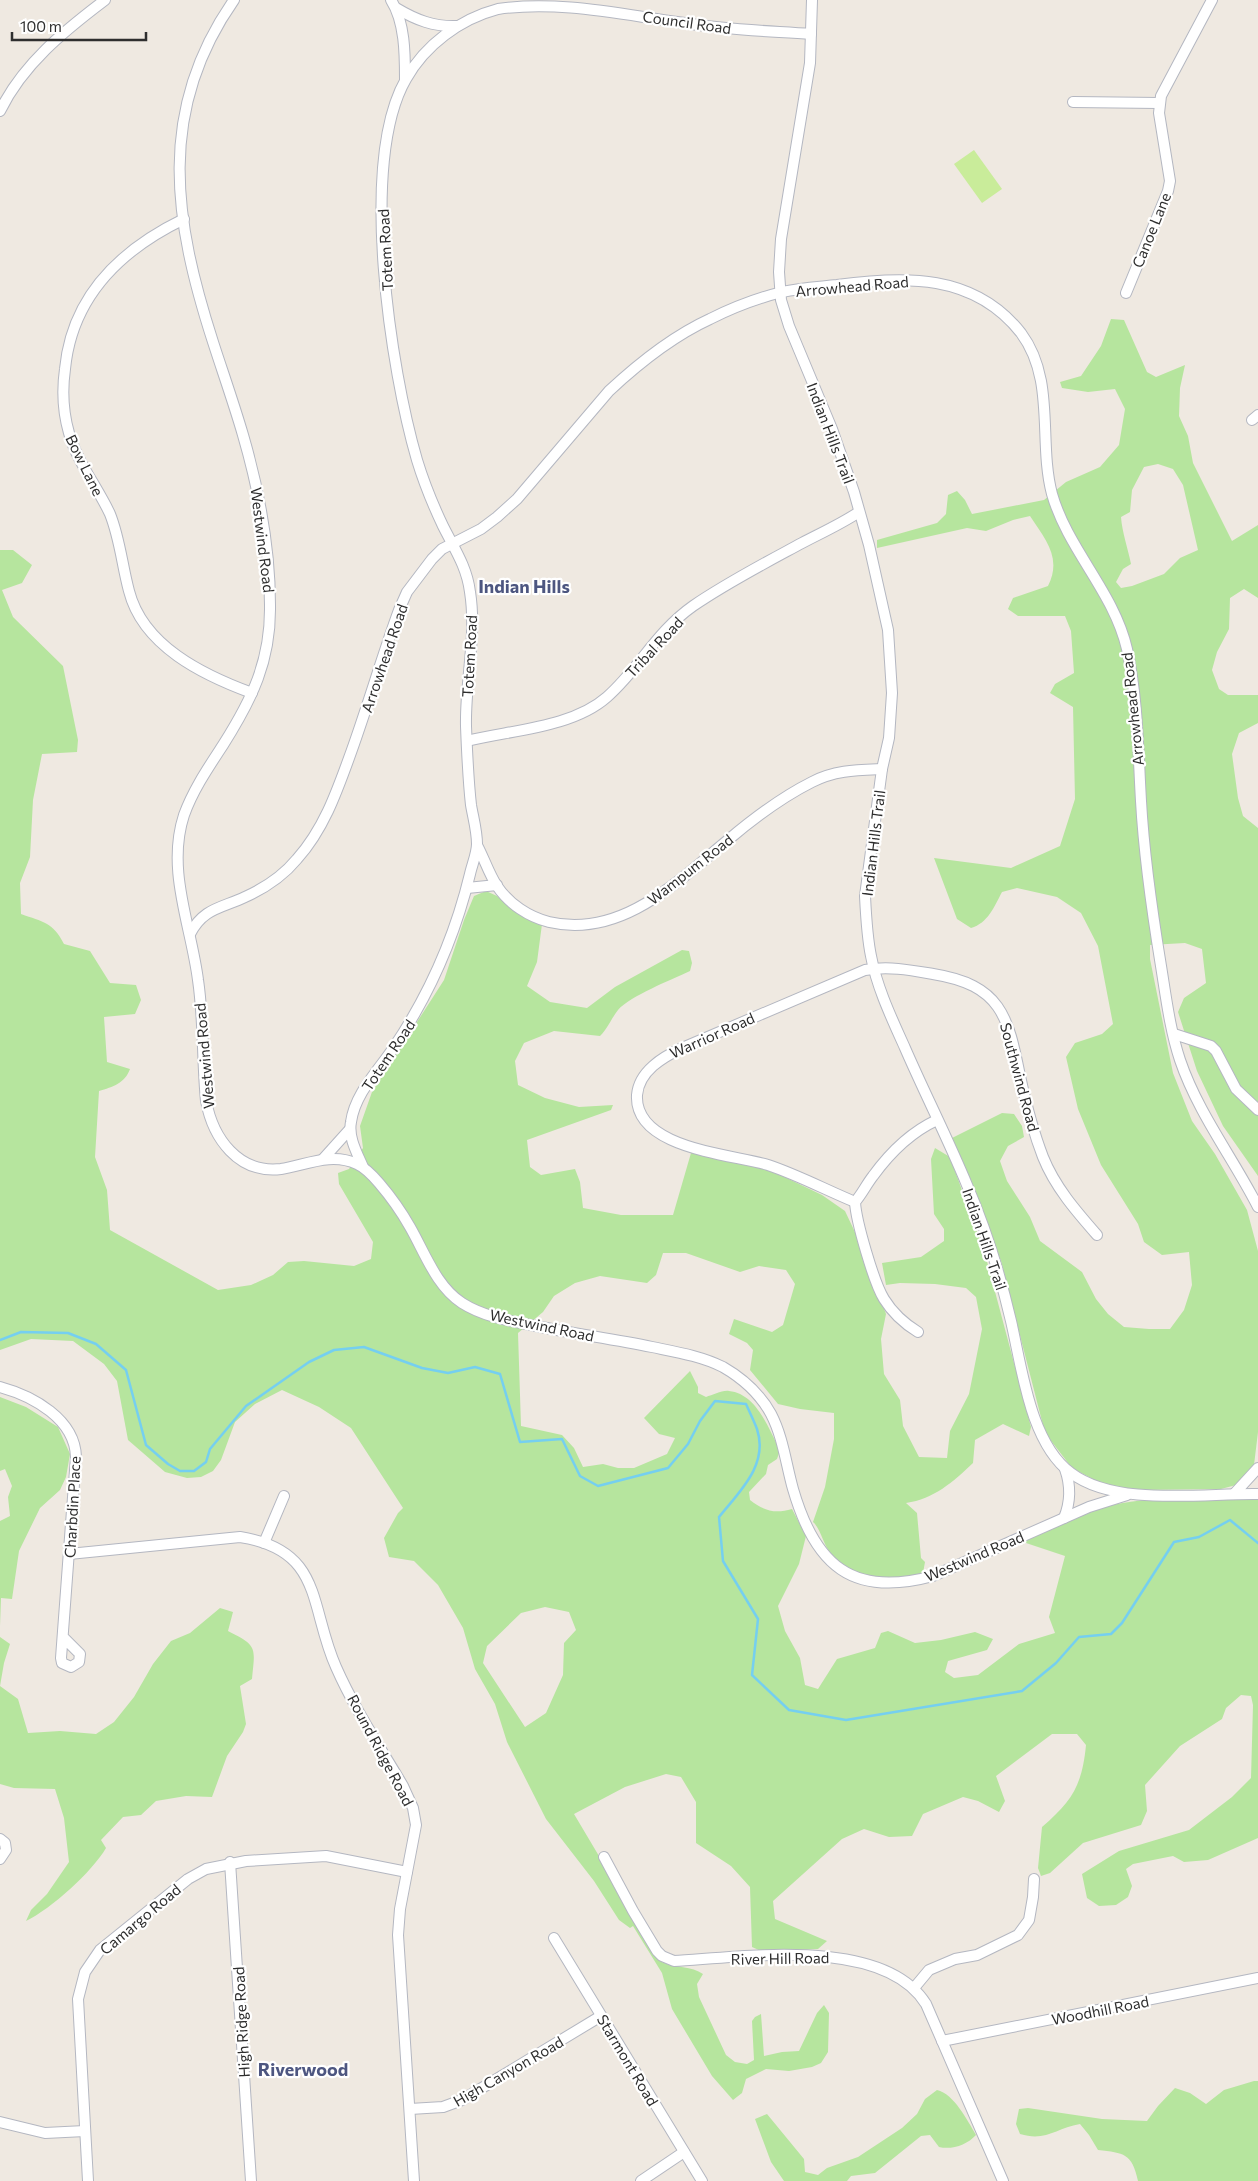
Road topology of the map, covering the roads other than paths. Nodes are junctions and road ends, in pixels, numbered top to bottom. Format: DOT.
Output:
graph roads {
  1 [pos="104,0"];
  2 [pos="234,0"];
  3 [pos="812,0"];
  4 [pos="1212,0"];
  5 [pos="394,4"];
  6 [pos="457,26"];
  7 [pos="811,34"];
  8 [pos="427,51"];
  9 [pos="405,80"];
  10 [pos="1074,102"];
  11 [pos="1159,103"];
  12 [pos="0,111"];
  13 [pos="184,219"];
  14 [pos="781,292"];
  15 [pos="1126,293"];
  16 [pos="858,512"];
  17 [pos="452,544"];
  18 [pos="252,693"];
  19 [pos="467,741"];
  20 [pos="882,769"];
  21 [pos="477,845"];
  22 [pos="497,885"];
  23 [pos="467,888"];
  24 [pos="183,904"];
  25 [pos="207,913"];
  26 [pos="190,934"];
  27 [pos="874,968"];
  28 [pos="1174,1034"];
  29 [pos="1258,1110"];
  30 [pos="937,1120"];
  31 [pos="350,1128"];
  32 [pos="323,1159"];
  33 [pos="363,1167"];
  34 [pos="855,1202"];
  35 [pos="1258,1207"];
  36 [pos="1097,1235"];
  37 [pos="918,1332"];
  38 [pos="0,1387"];
  39 [pos="1065,1468"];
  40 [pos="1258,1468"];
  41 [pos="1234,1494"];
  42 [pos="1258,1494"];
  43 [pos="1127,1495"];
  44 [pos="284,1496"];
  45 [pos="1064,1518"];
  46 [pos="264,1543"];
  47 [pos="69,1554"];
  48 [pos="63,1637"];
  49 [pos="0,1839"];
  50 [pos="604,1857"];
  51 [pos="0,1859"];
  52 [pos="230,1862"];
  53 [pos="407,1872"];
  54 [pos="1034,1879"];
  55 [pos="554,1938"];
  56 [pos="1258,1978"];
  57 [pos="914,1988"];
  58 [pos="601,2016"];
  59 [pos="942,2041"];
  60 [pos="410,2109"];
  61 [pos="0,2122"];
  62 [pos="85,2131"];
  63 [pos="684,2152"];
  64 [pos="88,2181"];
  65 [pos="251,2181"];
  66 [pos="414,2181"];
  67 [pos="641,2181"];
  68 [pos="702,2181"];
  69 [pos="1003,2181"];
  1 -- 12 [label="street"];
  2 -- 13 [label="street, Westwind Road"];
  3 -- 7 [label="street, Indian Hills Trail"];
  4 -- 11 [label="street, Canoe Lane"];
  5 -- 6 [label="street, Totem Road"];
  5 -- 9 [label="street, Totem Road"];
  6 -- 7 [label="street, Council Road"];
  6 -- 8 [label="street, Council Road"];
  7 -- 14 [label="street, Indian Hills Trail"];
  8 -- 9 [label="street, Totem Road"];
  9 -- 17 [label="street, Totem Road"];
  10 -- 11 [label="street"];
  11 -- 15 [label="street, Canoe Lane"];
  13 -- 18 [label="street, Westwind Road"];
  13 -- 18 [label="street, Bow Lane"];
  14 -- 16 [label="street, Indian Hills Trail"];
  14 -- 17 [label="street, Arrowhead Road"];
  14 -- 28 [label="street, Arrowhead Road"];
  16 -- 19 [label="street, Tribal Road"];
  16 -- 20 [label="street, Indian Hills Trail"];
  17 -- 19 [label="street, Totem Road"];
  17 -- 25 [label="street, Arrowhead Road"];
  18 -- 24 [label="street, Westwind Road"];
  19 -- 21 [label="street, Totem Road"];
  20 -- 22 [label="street, Wampum Road"];
  20 -- 27 [label="street, Indian Hills Trail"];
  21 -- 22 [label="street, Wampum Road"];
  21 -- 23 [label="street, Totem Road"];
  22 -- 23 [label="street"];
  23 -- 31 [label="street, Totem Road"];
  24 -- 25 [label="street"];
  24 -- 26 [label="street, Westwind Road"];
  25 -- 26 [label="street, Arrowhead Road"];
  26 -- 32 [label="street, Westwind Road"];
  27 -- 30 [label="street, Indian Hills Trail"];
  27 -- 34 [label="street, Warrior Road"];
  27 -- 36 [label="street, Southwind Road"];
  28 -- 29 [label="street"];
  28 -- 35 [label="street, Arrowhead Road"];
  30 -- 34 [label="street"];
  30 -- 39 [label="street, Indian Hills Trail"];
  31 -- 32 [label="street, Totem Road"];
  31 -- 33 [label="street"];
  32 -- 33 [label="street, Westwind Road"];
  33 -- 45 [label="street, Westwind Road"];
  34 -- 37 [label="street"];
  38 -- 47 [label="street, Charbdin Place"];
  39 -- 43 [label="street, Indian Hills Trail"];
  39 -- 45 [label="street"];
  40 -- 41 [label="street"];
  41 -- 42 [label="street, Indian Hills Trail"];
  41 -- 43 [label="street, Indian Hills Trail"];
  43 -- 45 [label="street, Westwind Road"];
  44 -- 46 [label="street"];
  46 -- 47 [label="street, Round Ridge Road"];
  46 -- 53 [label="street, Round Ridge Road"];
  47 -- 48 [label="street, Charbdin Place"];
  49 -- 51 [label="street"];
  50 -- 57 [label="street, River Hill Road"];
  52 -- 53 [label="street, Camargo Road"];
  52 -- 62 [label="street, Camargo Road"];
  52 -- 65 [label="street, High Ridge Road"];
  53 -- 60 [label="street, Round Ridge Road"];
  54 -- 57 [label="street"];
  55 -- 58 [label="street, Starmont Road"];
  56 -- 59 [label="street, Woodhill Road"];
  57 -- 59 [label="street, River Hill Road"];
  58 -- 60 [label="street, High Canyon Road"];
  58 -- 63 [label="street, Starmont Road"];
  59 -- 69 [label="street, River Hill Road"];
  60 -- 66 [label="street, Round Ridge Road"];
  61 -- 62 [label="street"];
  62 -- 64 [label="street, Camargo Road"];
  63 -- 67 [label="street"];
  63 -- 68 [label="street, Starmont Road"];
}
